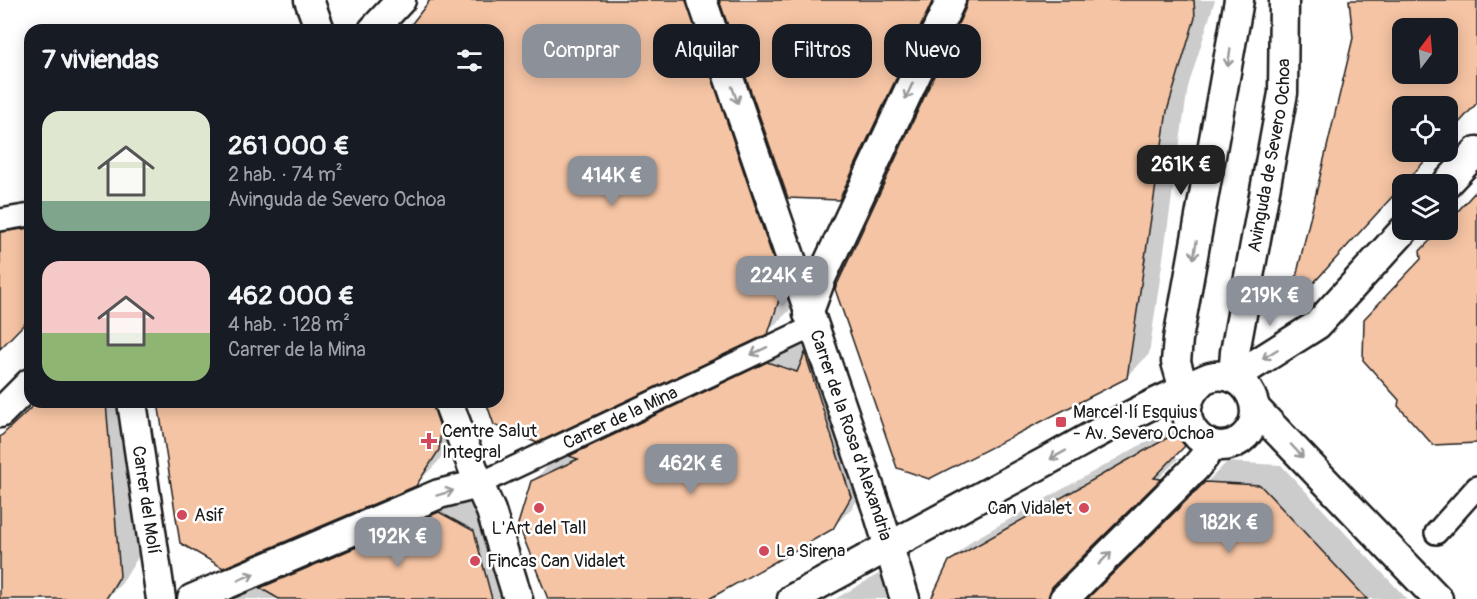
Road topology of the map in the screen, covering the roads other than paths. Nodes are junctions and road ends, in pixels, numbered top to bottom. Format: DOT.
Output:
graph roads {
  1 [pos="309,0"];
  2 [pos="401,0"];
  3 [pos="702,0"];
  4 [pos="951,0"];
  5 [pos="1239,0"];
  6 [pos="1284,0"];
  7 [pos="318,24"];
  8 [pos="379,24"];
  9 [pos="1477,151"];
  10 [pos="1455,174"];
  11 [pos="24,215"];
  12 [pos="0,220"];
  13 [pos="1395,240"];
  14 [pos="810,320"];
  15 [pos="1233,378"];
  16 [pos="24,388"];
  17 [pos="1191,390"];
  18 [pos="133,408"];
  19 [pos="450,408"];
  20 [pos="1256,409"];
  21 [pos="0,413"];
  22 [pos="1208,443"];
  23 [pos="478,484"];
  24 [pos="1477,487"];
  25 [pos="1436,533"];
  26 [pos="889,547"];
  27 [pos="161,599"];
  28 [pos="192,599"];
  29 [pos="518,599"];
  30 [pos="792,599"];
  31 [pos="905,599"];
  32 [pos="1064,599"];
  33 [pos="1438,599"];
  1 -- 7 [label="street"];
  2 -- 8 [label="street"];
  3 -- 14 [label="street, Carrer de la Rosa d'Alexandria, one-way"];
  4 -- 14 [label="street, one-way"];
  5 -- 17 [label="street, one-way"];
  6 -- 15 [label="street, Avinguda de Severo Ochoa"];
  9 -- 10 [label="street"];
  11 -- 12 [label="street"];
  13 -- 15 [label="street, one-way"];
  14 -- 23 [label="street, Carrer de la Mina, one-way"];
  14 -- 26 [label="street, Carrer de la Rosa d'Alexandria"];
  15 -- 17 [label="street"];
  15 -- 20 [label="street"];
  16 -- 21 [label="street"];
  17 -- 22 [label="street"];
  17 -- 26 [label="street, one-way"];
  18 -- 27 [label="street, Carrer del Molí"];
  19 -- 23 [label="street"];
  20 -- 22 [label="street"];
  20 -- 33 [label="street, one-way"];
  32 -- 22 [label="street, one-way"];
  28 -- 23 [label="street, Carrer de la Mina, one-way"];
  23 -- 29 [label="street"];
  24 -- 25 [label="street"];
  26 -- 30 [label="street"];
  26 -- 31 [label="street, Carrer de la Rosa d'Alexandria"];
}
